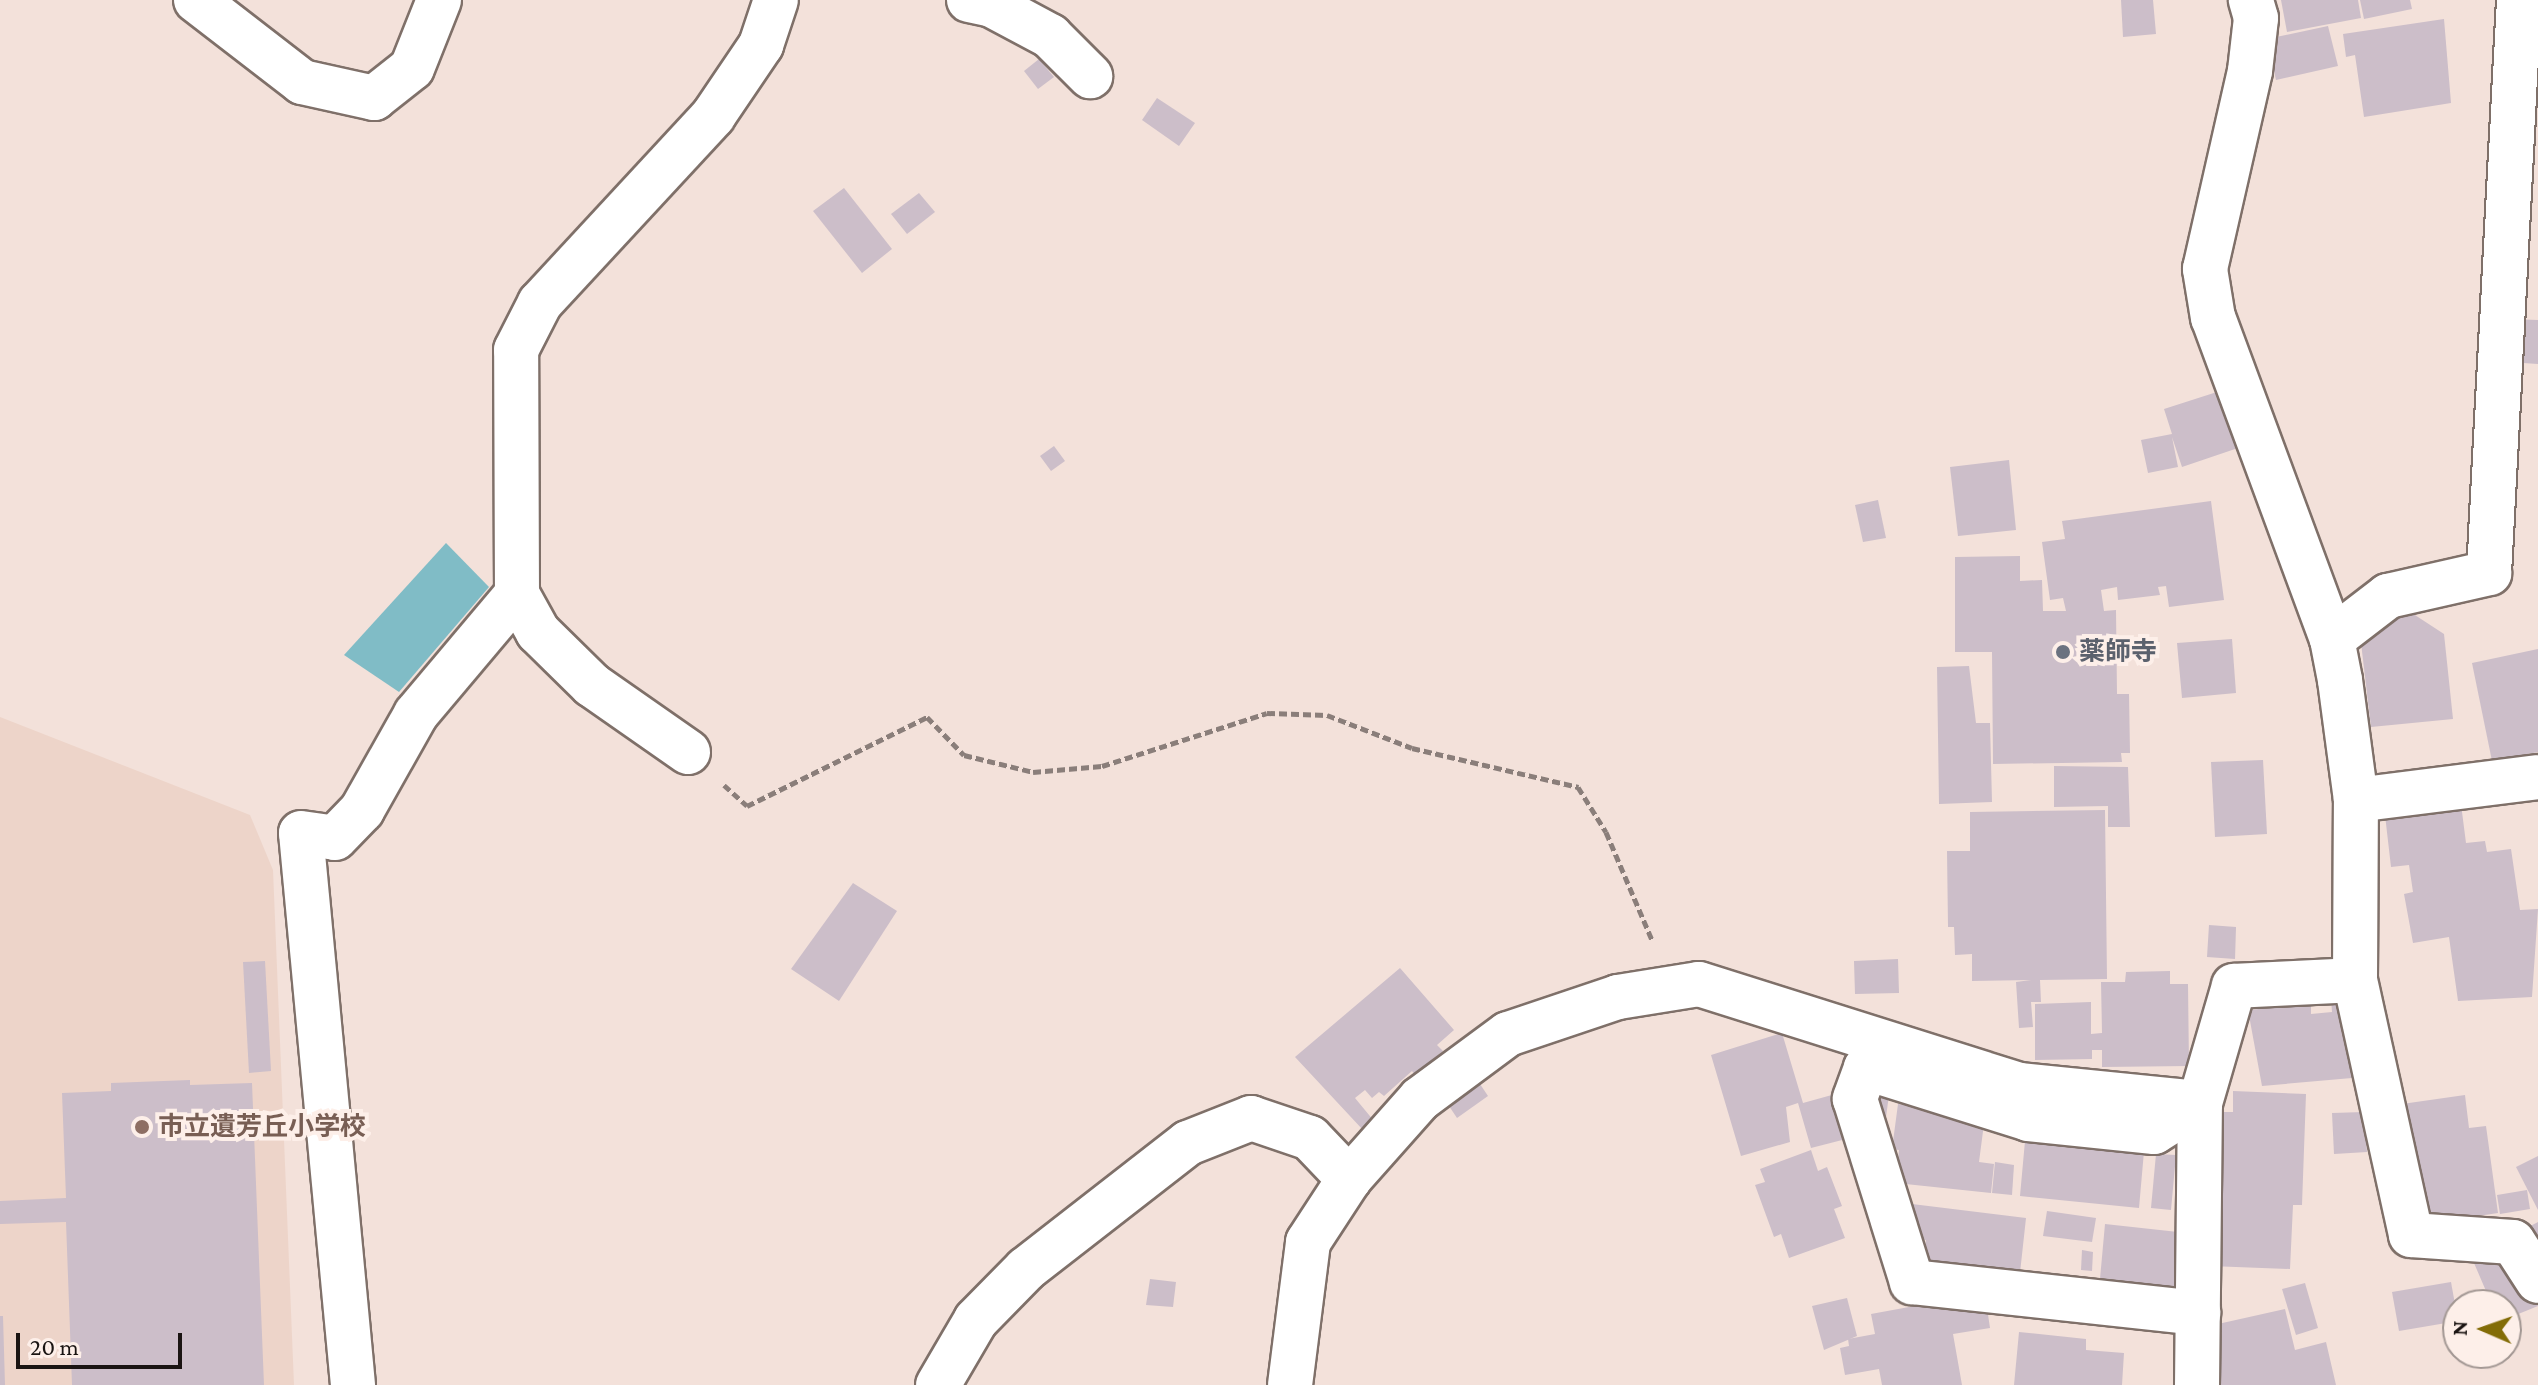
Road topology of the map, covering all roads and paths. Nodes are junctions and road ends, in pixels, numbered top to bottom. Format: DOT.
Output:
graph roads {
  1 [pos="196,0"];
  2 [pos="439,0"];
  3 [pos="776,0"];
  4 [pos="969,0"];
  5 [pos="2251,0"];
  6 [pos="2519,0"];
  7 [pos="1090,76"];
  8 [pos="517,594"];
  9 [pos="2332,639"];
  10 [pos="688,752"];
  11 [pos="2538,777"];
  12 [pos="2356,800"];
  13 [pos="2355,980"];
  14 [pos="1699,984"];
  15 [pos="2200,1103"];
  16 [pos="1349,1179"];
  17 [pos="2538,1281"];
  18 [pos="2198,1313"];
  19 [pos="353,1385"];
  20 [pos="938,1385"];
  21 [pos="1290,1385"];
  22 [pos="2197,1385"];
  1 -- 2 [label="street"];
  3 -- 8 [label="street"];
  4 -- 7 [label="street"];
  5 -- 9 [label="street"];
  6 -- 9 [label="street"];
  8 -- 10 [label="street"];
  8 -- 19 [label="street"];
  9 -- 12 [label="street"];
  10 -- 14 [label="path"];
  11 -- 12 [label="street"];
  12 -- 13 [label="street"];
  13 -- 15 [label="street"];
  13 -- 17 [label="street"];
  14 -- 15 [label="street"];
  14 -- 16 [label="street"];
  15 -- 18 [label="street"];
  15 -- 18 [label="street"];
  16 -- 20 [label="street"];
  16 -- 21 [label="street"];
  18 -- 22 [label="street"];
}
